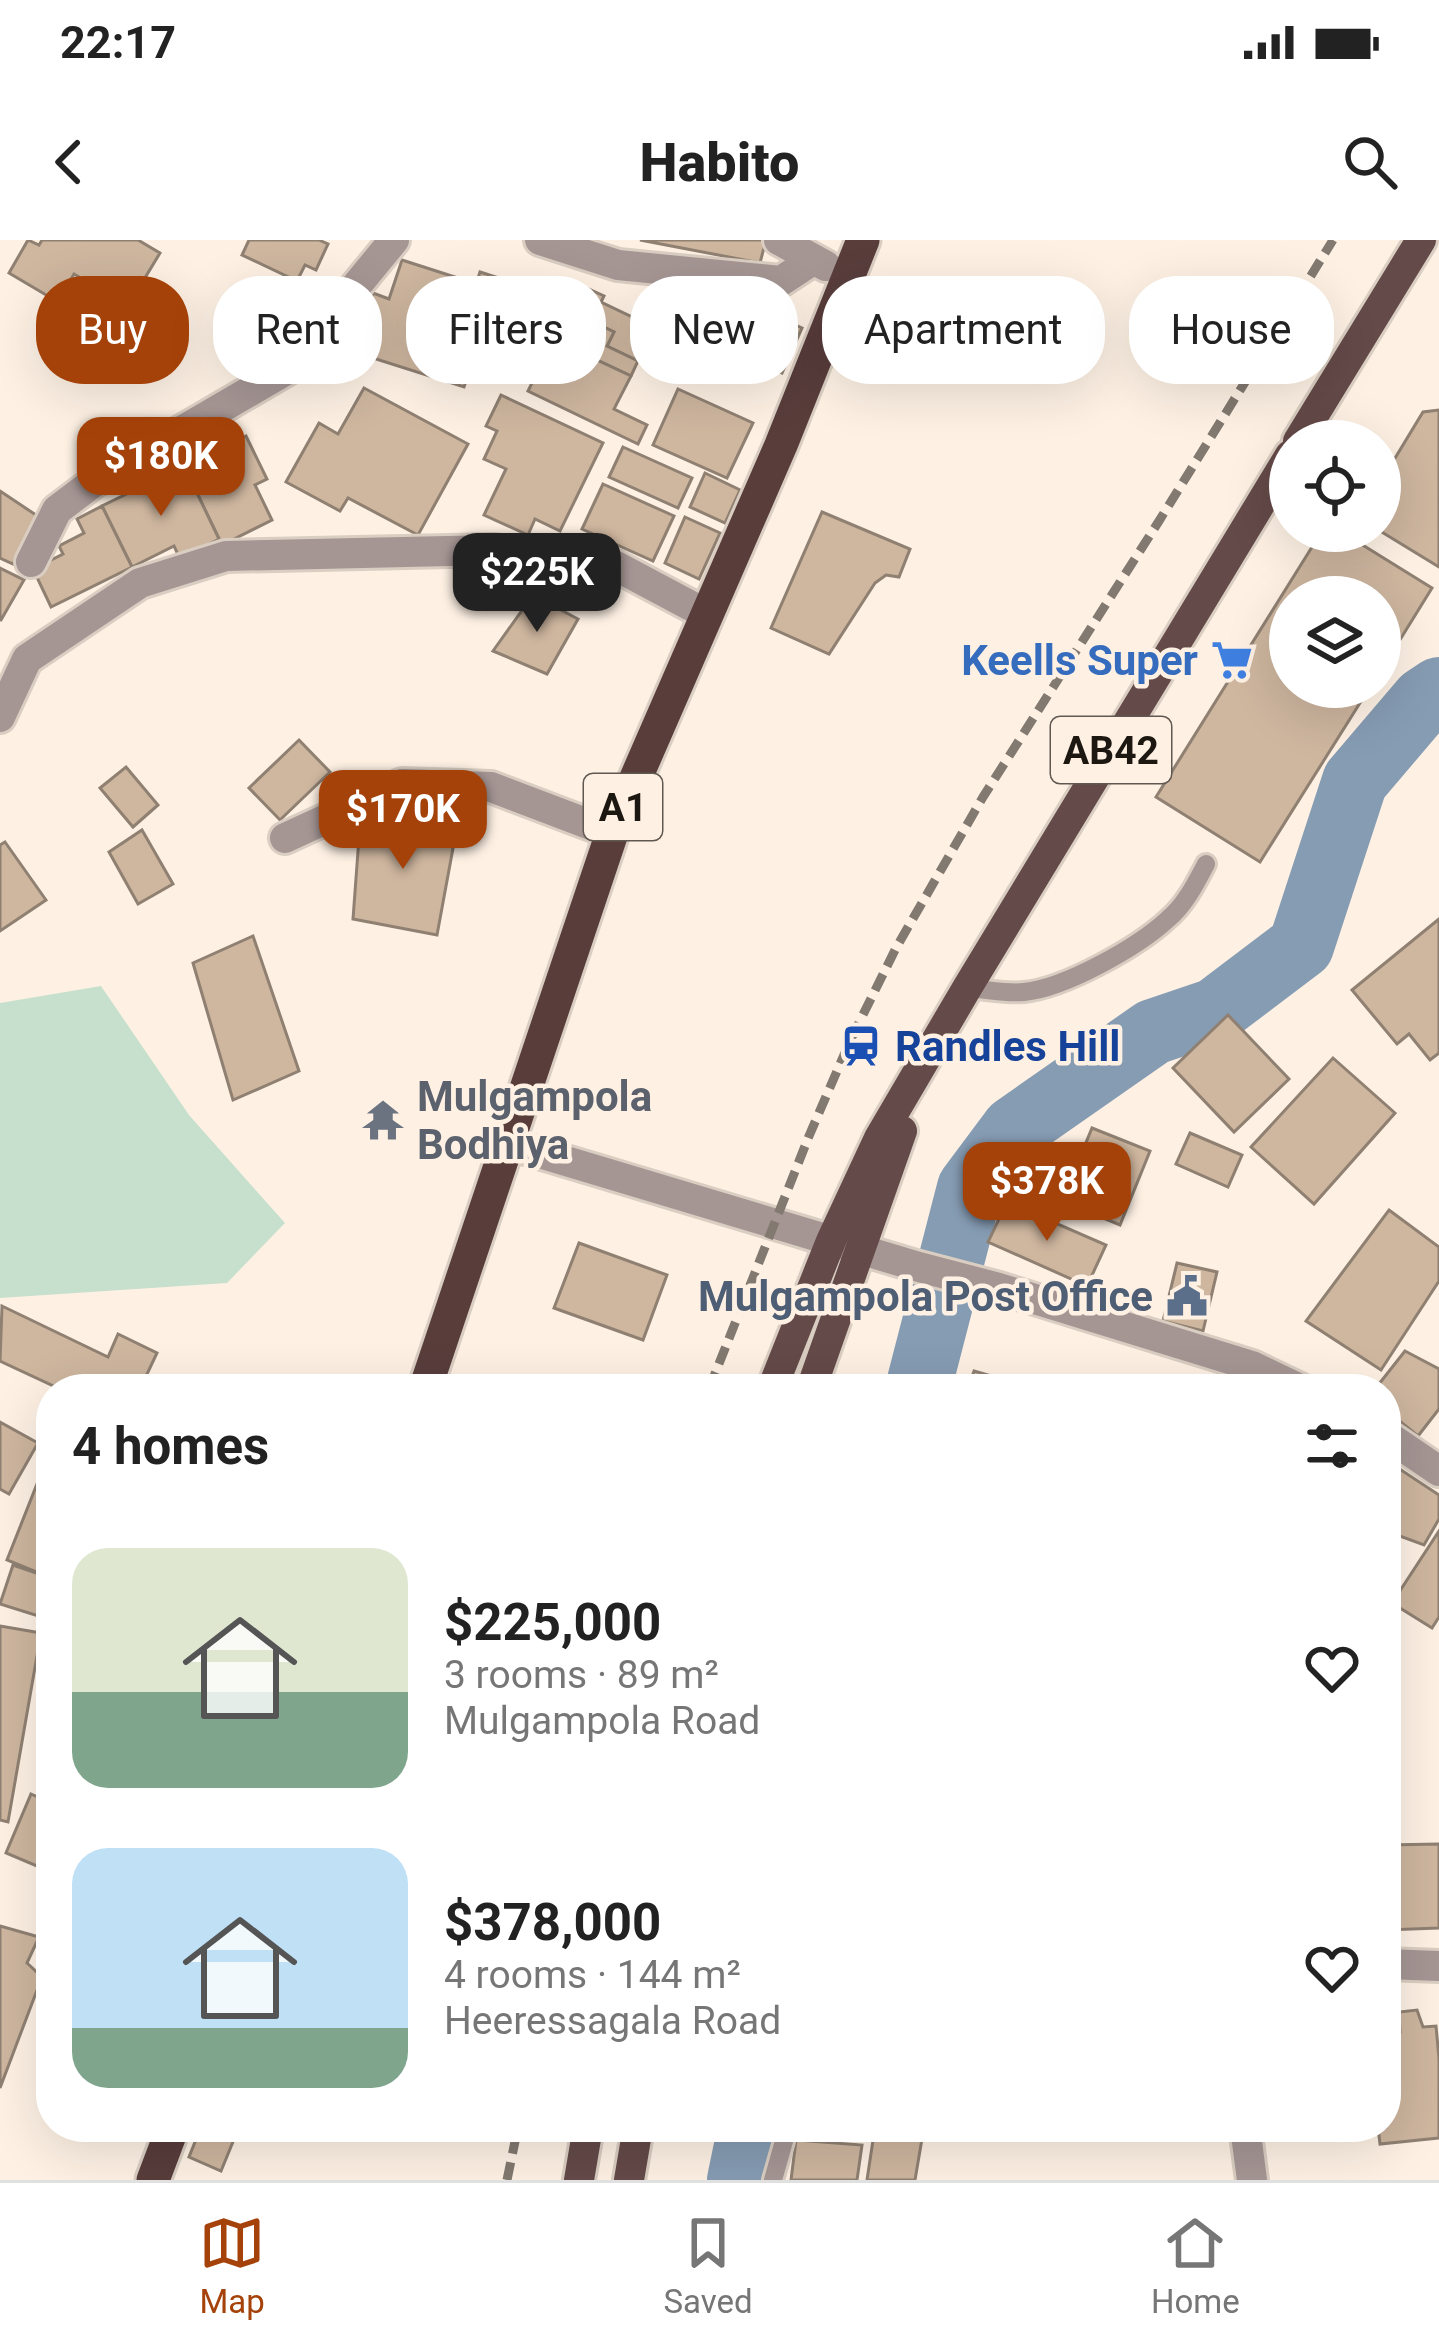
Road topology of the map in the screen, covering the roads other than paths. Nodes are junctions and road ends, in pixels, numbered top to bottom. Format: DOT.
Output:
graph roads {
  1 [pos="394,240"];
  2 [pos="540,240"];
  3 [pos="778,240"];
  4 [pos="863,240"];
  5 [pos="1421,240"];
  6 [pos="812,260"];
  7 [pos="849,275"];
  8 [pos="1311,420"];
  9 [pos="1269,490"];
  10 [pos="31,562"];
  11 [pos="706,614"];
  12 [pos="0,717"];
  13 [pos="612,833"];
  14 [pos="285,838"];
  15 [pos="1206,864"];
  16 [pos="967,988"];
  17 [pos="506,1143"];
  18 [pos="845,1244"];
  19 [pos="430,1374"];
  20 [pos="780,1374"];
  21 [pos="815,1374"];
  22 [pos="1269,1374"];
  23 [pos="1401,1445"];
  24 [pos="1439,1472"];
  25 [pos="1401,1965"];
  26 [pos="1439,1966"];
  27 [pos="167,2142"];
  28 [pos="585,2142"];
  29 [pos="635,2142"];
  30 [pos="784,2142"];
  31 [pos="1247,2142"];
  32 [pos="153,2180"];
  33 [pos="579,2180"];
  34 [pos="629,2180"];
  35 [pos="773,2180"];
  36 [pos="1252,2180"];
  1 -- 10 [label="street"];
  2 -- 6 [label="street"];
  3 -- 6 [label="street"];
  4 -- 7 [label="highway, A1"];
  5 -- 8 [label="main road"];
  6 -- 7 [label="street"];
  7 -- 11 [label="highway, A1"];
  9 -- 16 [label="main road, AB42"];
  11 -- 12 [label="street"];
  11 -- 13 [label="highway, A1"];
  13 -- 14 [label="street"];
  13 -- 17 [label="highway, A1"];
  15 -- 16 [label="lane"];
  16 -- 18 [label="main road, AB42"];
  17 -- 18 [label="street"];
  17 -- 19 [label="highway, A1"];
  18 -- 20 [label="main road, AB42"];
  18 -- 21 [label="main road, AB42"];
  18 -- 22 [label="street"];
  23 -- 24 [label="street"];
  25 -- 26 [label="street"];
  27 -- 32 [label="highway"];
  28 -- 33 [label="main road"];
  29 -- 34 [label="main road"];
  30 -- 35 [label="lane"];
  31 -- 36 [label="street"];
}
